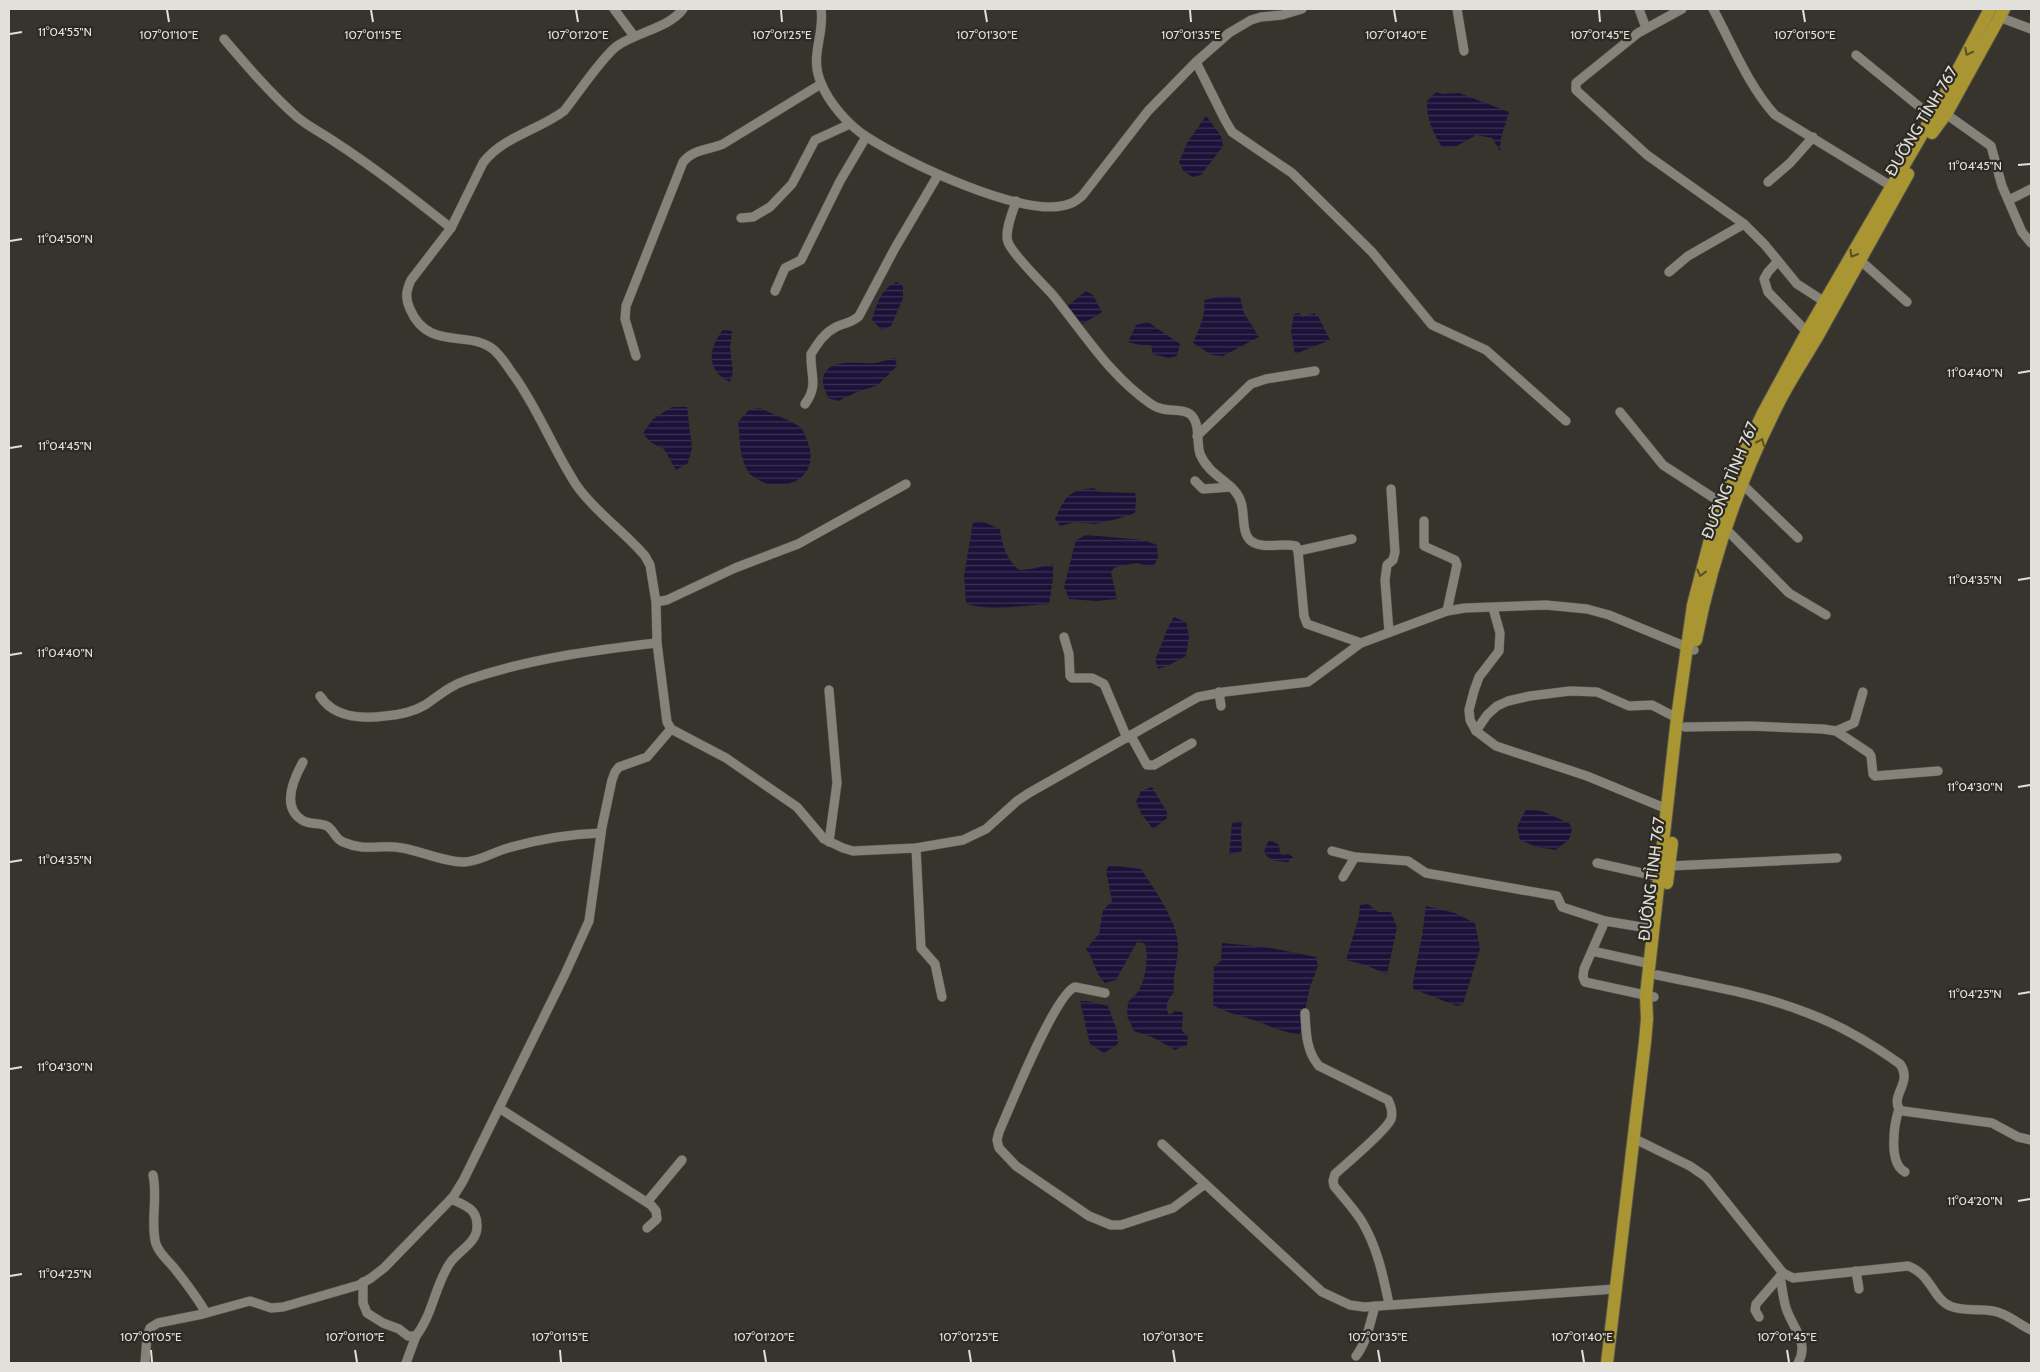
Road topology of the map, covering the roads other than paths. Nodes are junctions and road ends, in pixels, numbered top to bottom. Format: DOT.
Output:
graph roads {
  1 [pos="614,9"];
  2 [pos="683,9"];
  3 [pos="821,9"];
  4 [pos="1302,9"];
  5 [pos="1457,9"];
  6 [pos="1639,9"];
  7 [pos="1682,9"];
  8 [pos="1713,9"];
  9 [pos="1998,12"];
  10 [pos="1646,28"];
  11 [pos="2031,29"];
  12 [pos="634,36"];
  13 [pos="224,39"];
  14 [pos="1464,51"];
  15 [pos="1856,54"];
  16 [pos="1196,62"];
  17 [pos="821,84"];
  18 [pos="1953,91"];
  19 [pos="1946,114"];
  20 [pos="1932,117"];
  21 [pos="850,124"];
  22 [pos="866,137"];
  23 [pos="1813,137"];
  24 [pos="938,175"];
  25 [pos="1768,182"];
  26 [pos="1891,186"];
  27 [pos="2031,189"];
  28 [pos="2008,200"];
  29 [pos="1016,201"];
  30 [pos="740,218"];
  31 [pos="1744,224"];
  32 [pos="451,228"];
  33 [pos="2031,243"];
  34 [pos="1778,261"];
  35 [pos="1860,261"];
  36 [pos="1669,272"];
  37 [pos="775,291"];
  38 [pos="1826,302"];
  39 [pos="1907,302"];
  40 [pos="1807,332"];
  41 [pos="636,356"];
  42 [pos="1315,371"];
  43 [pos="805,404"];
  44 [pos="1620,412"];
  45 [pos="1566,421"];
  46 [pos="1197,436"];
  47 [pos="1195,481"];
  48 [pos="906,484"];
  49 [pos="1742,484"];
  50 [pos="1231,487"];
  51 [pos="1391,489"];
  52 [pos="1723,504"];
  53 [pos="1424,521"];
  54 [pos="1725,528"];
  55 [pos="1798,538"];
  56 [pos="1352,539"];
  57 [pos="1298,551"];
  58 [pos="656,602"];
  59 [pos="1494,608"];
  60 [pos="1447,611"];
  61 [pos="1826,615"];
  62 [pos="1389,632"];
  63 [pos="1064,637"];
  64 [pos="657,643"];
  65 [pos="1361,643"];
  66 [pos="1691,648"];
  67 [pos="829,690"];
  68 [pos="1219,692"];
  69 [pos="1863,692"];
  70 [pos="320,696"];
  71 [pos="1221,706"];
  72 [pos="1681,722"];
  73 [pos="671,729"];
  74 [pos="1476,731"];
  75 [pos="1836,731"];
  76 [pos="1129,736"];
  77 [pos="1192,743"];
  78 [pos="303,762"];
  79 [pos="1938,771"];
  80 [pos="1667,809"];
  81 [pos="601,833"];
  82 [pos="829,842"];
  83 [pos="916,848"];
  84 [pos="1332,851"];
  85 [pos="1355,857"];
  86 [pos="1837,858"];
  87 [pos="1597,863"];
  88 [pos="1670,866"];
  89 [pos="1343,876"];
  90 [pos="1660,877"];
  91 [pos="1604,921"];
  92 [pos="1654,929"];
  93 [pos="1592,951"];
  94 [pos="1654,969"];
  95 [pos="1105,993"];
  96 [pos="1650,996"];
  97 [pos="942,997"];
  98 [pos="1305,1013"];
  99 [pos="499,1108"];
  100 [pos="1899,1108"];
  101 [pos="1634,1138"];
  102 [pos="2031,1140"];
  103 [pos="1162,1144"];
  104 [pos="682,1160"];
  105 [pos="1905,1172"];
  106 [pos="153,1175"];
  107 [pos="1205,1184"];
  108 [pos="451,1199"];
  109 [pos="646,1202"];
  110 [pos="647,1228"];
  111 [pos="1856,1271"];
  112 [pos="1782,1275"];
  113 [pos="363,1282"];
  114 [pos="1615,1289"];
  115 [pos="1859,1289"];
  116 [pos="1389,1304"];
  117 [pos="1375,1306"];
  118 [pos="206,1313"];
  119 [pos="1760,1317"];
  120 [pos="2031,1330"];
  121 [pos="416,1336"];
  122 [pos="1356,1356"];
  123 [pos="145,1363"];
  124 [pos="406,1363"];
  125 [pos="1607,1363"];
  126 [pos="1798,1363"];
  1 -- 12 [label="street"];
  2 -- 12 [label="street"];
  3 -- 17 [label="street"];
  4 -- 16 [label="street"];
  5 -- 14 [label="street"];
  6 -- 10 [label="street"];
  7 -- 10 [label="street"];
  8 -- 23 [label="street"];
  9 -- 11 [label="street"];
  9 -- 18 [label="main road, ĐƯỜNG TỈNH 767"];
  10 -- 31 [label="street"];
  12 -- 32 [label="street"];
  13 -- 32 [label="street"];
  15 -- 20 [label="street"];
  16 -- 29 [label="street"];
  16 -- 45 [label="street"];
  17 -- 21 [label="street"];
  17 -- 41 [label="street"];
  18 -- 19 [label="main road, ĐƯỜNG TỈNH 767"];
  18 -- 20 [label="main road, ĐƯỜNG TỈNH 767"];
  19 -- 28 [label="street"];
  19 -- 35 [label="main road, ĐƯỜNG TỈNH 767"];
  20 -- 26 [label="main road, ĐƯỜNG TỈNH 767"];
  21 -- 22 [label="street"];
  21 -- 30 [label="street"];
  22 -- 24 [label="street"];
  22 -- 37 [label="street"];
  23 -- 25 [label="street"];
  23 -- 26 [label="street"];
  24 -- 29 [label="street"];
  24 -- 43 [label="street"];
  26 -- 38 [label="main road, ĐƯỜNG TỈNH 767, one-way"];
  27 -- 28 [label="street"];
  28 -- 33 [label="street"];
  29 -- 46 [label="street"];
  31 -- 34 [label="street"];
  31 -- 36 [label="street"];
  32 -- 58 [label="street"];
  34 -- 38 [label="street"];
  34 -- 40 [label="street"];
  35 -- 39 [label="street"];
  49 -- 35 [label="main road, ĐƯỜNG TỈNH 767, one-way"];
  38 -- 40 [label="main road, ĐƯỜNG TỈNH 767"];
  40 -- 52 [label="main road, ĐƯỜNG TỈNH 767"];
  42 -- 46 [label="street"];
  44 -- 52 [label="street"];
  46 -- 50 [label="street"];
  47 -- 50 [label="street"];
  48 -- 58 [label="street"];
  49 -- 54 [label="main road, ĐƯỜNG TỈNH 767"];
  49 -- 55 [label="street"];
  50 -- 57 [label="street"];
  51 -- 62 [label="street"];
  52 -- 66 [label="main road, ĐƯỜNG TỈNH 767, one-way"];
  53 -- 60 [label="street"];
  54 -- 61 [label="street"];
  54 -- 66 [label="main road, ĐƯỜNG TỈNH 767"];
  56 -- 57 [label="street"];
  57 -- 65 [label="street"];
  58 -- 64 [label="street"];
  59 -- 60 [label="street"];
  59 -- 66 [label="street"];
  59 -- 74 [label="street"];
  60 -- 62 [label="street"];
  62 -- 65 [label="street"];
  63 -- 76 [label="street"];
  64 -- 70 [label="street"];
  64 -- 73 [label="street"];
  65 -- 68 [label="street"];
  66 -- 72 [label="main road, ĐƯỜNG TỈNH 767"];
  67 -- 82 [label="street"];
  68 -- 71 [label="street"];
  68 -- 76 [label="street"];
  69 -- 75 [label="street"];
  72 -- 74 [label="street"];
  72 -- 75 [label="street"];
  72 -- 80 [label="main road, ĐƯỜNG TỈNH 767"];
  72 -- 88 [label="main road, ĐƯỜNG TỈNH 767"];
  73 -- 81 [label="street"];
  73 -- 82 [label="street"];
  74 -- 80 [label="street"];
  75 -- 79 [label="street"];
  76 -- 77 [label="street"];
  76 -- 83 [label="street"];
  78 -- 81 [label="street"];
  80 -- 90 [label="main road, ĐƯỜNG TỈNH 767"];
  81 -- 99 [label="street"];
  82 -- 83 [label="street"];
  83 -- 97 [label="street"];
  84 -- 85 [label="street"];
  85 -- 89 [label="street"];
  85 -- 91 [label="street"];
  86 -- 88 [label="street"];
  87 -- 90 [label="street"];
  88 -- 94 [label="main road, ĐƯỜNG TỈNH 767"];
  90 -- 92 [label="main road, ĐƯỜNG TỈNH 767"];
  91 -- 92 [label="street"];
  91 -- 93 [label="street"];
  92 -- 94 [label="main road, ĐƯỜNG TỈNH 767"];
  93 -- 94 [label="street"];
  93 -- 96 [label="street"];
  94 -- 96 [label="main road, ĐƯỜNG TỈNH 767"];
  94 -- 100 [label="street"];
  95 -- 107 [label="street"];
  96 -- 101 [label="main road, ĐƯỜNG TỈNH 767"];
  98 -- 116 [label="street"];
  99 -- 108 [label="street"];
  99 -- 109 [label="street"];
  100 -- 102 [label="street"];
  100 -- 105 [label="street"];
  101 -- 112 [label="street"];
  101 -- 114 [label="main road, ĐƯỜNG TỈNH 767"];
  103 -- 107 [label="street"];
  104 -- 109 [label="street"];
  106 -- 118 [label="street"];
  107 -- 117 [label="street"];
  108 -- 113 [label="street"];
  108 -- 121 [label="street"];
  109 -- 110 [label="street"];
  111 -- 112 [label="street"];
  111 -- 115 [label="street"];
  111 -- 120 [label="street"];
  112 -- 119 [label="street"];
  112 -- 126 [label="street"];
  113 -- 118 [label="street"];
  113 -- 121 [label="street"];
  114 -- 116 [label="street"];
  114 -- 125 [label="main road, ĐƯỜNG TỈNH 767"];
  116 -- 117 [label="street"];
  117 -- 122 [label="street"];
  118 -- 123 [label="street"];
  121 -- 124 [label="street"];
}
